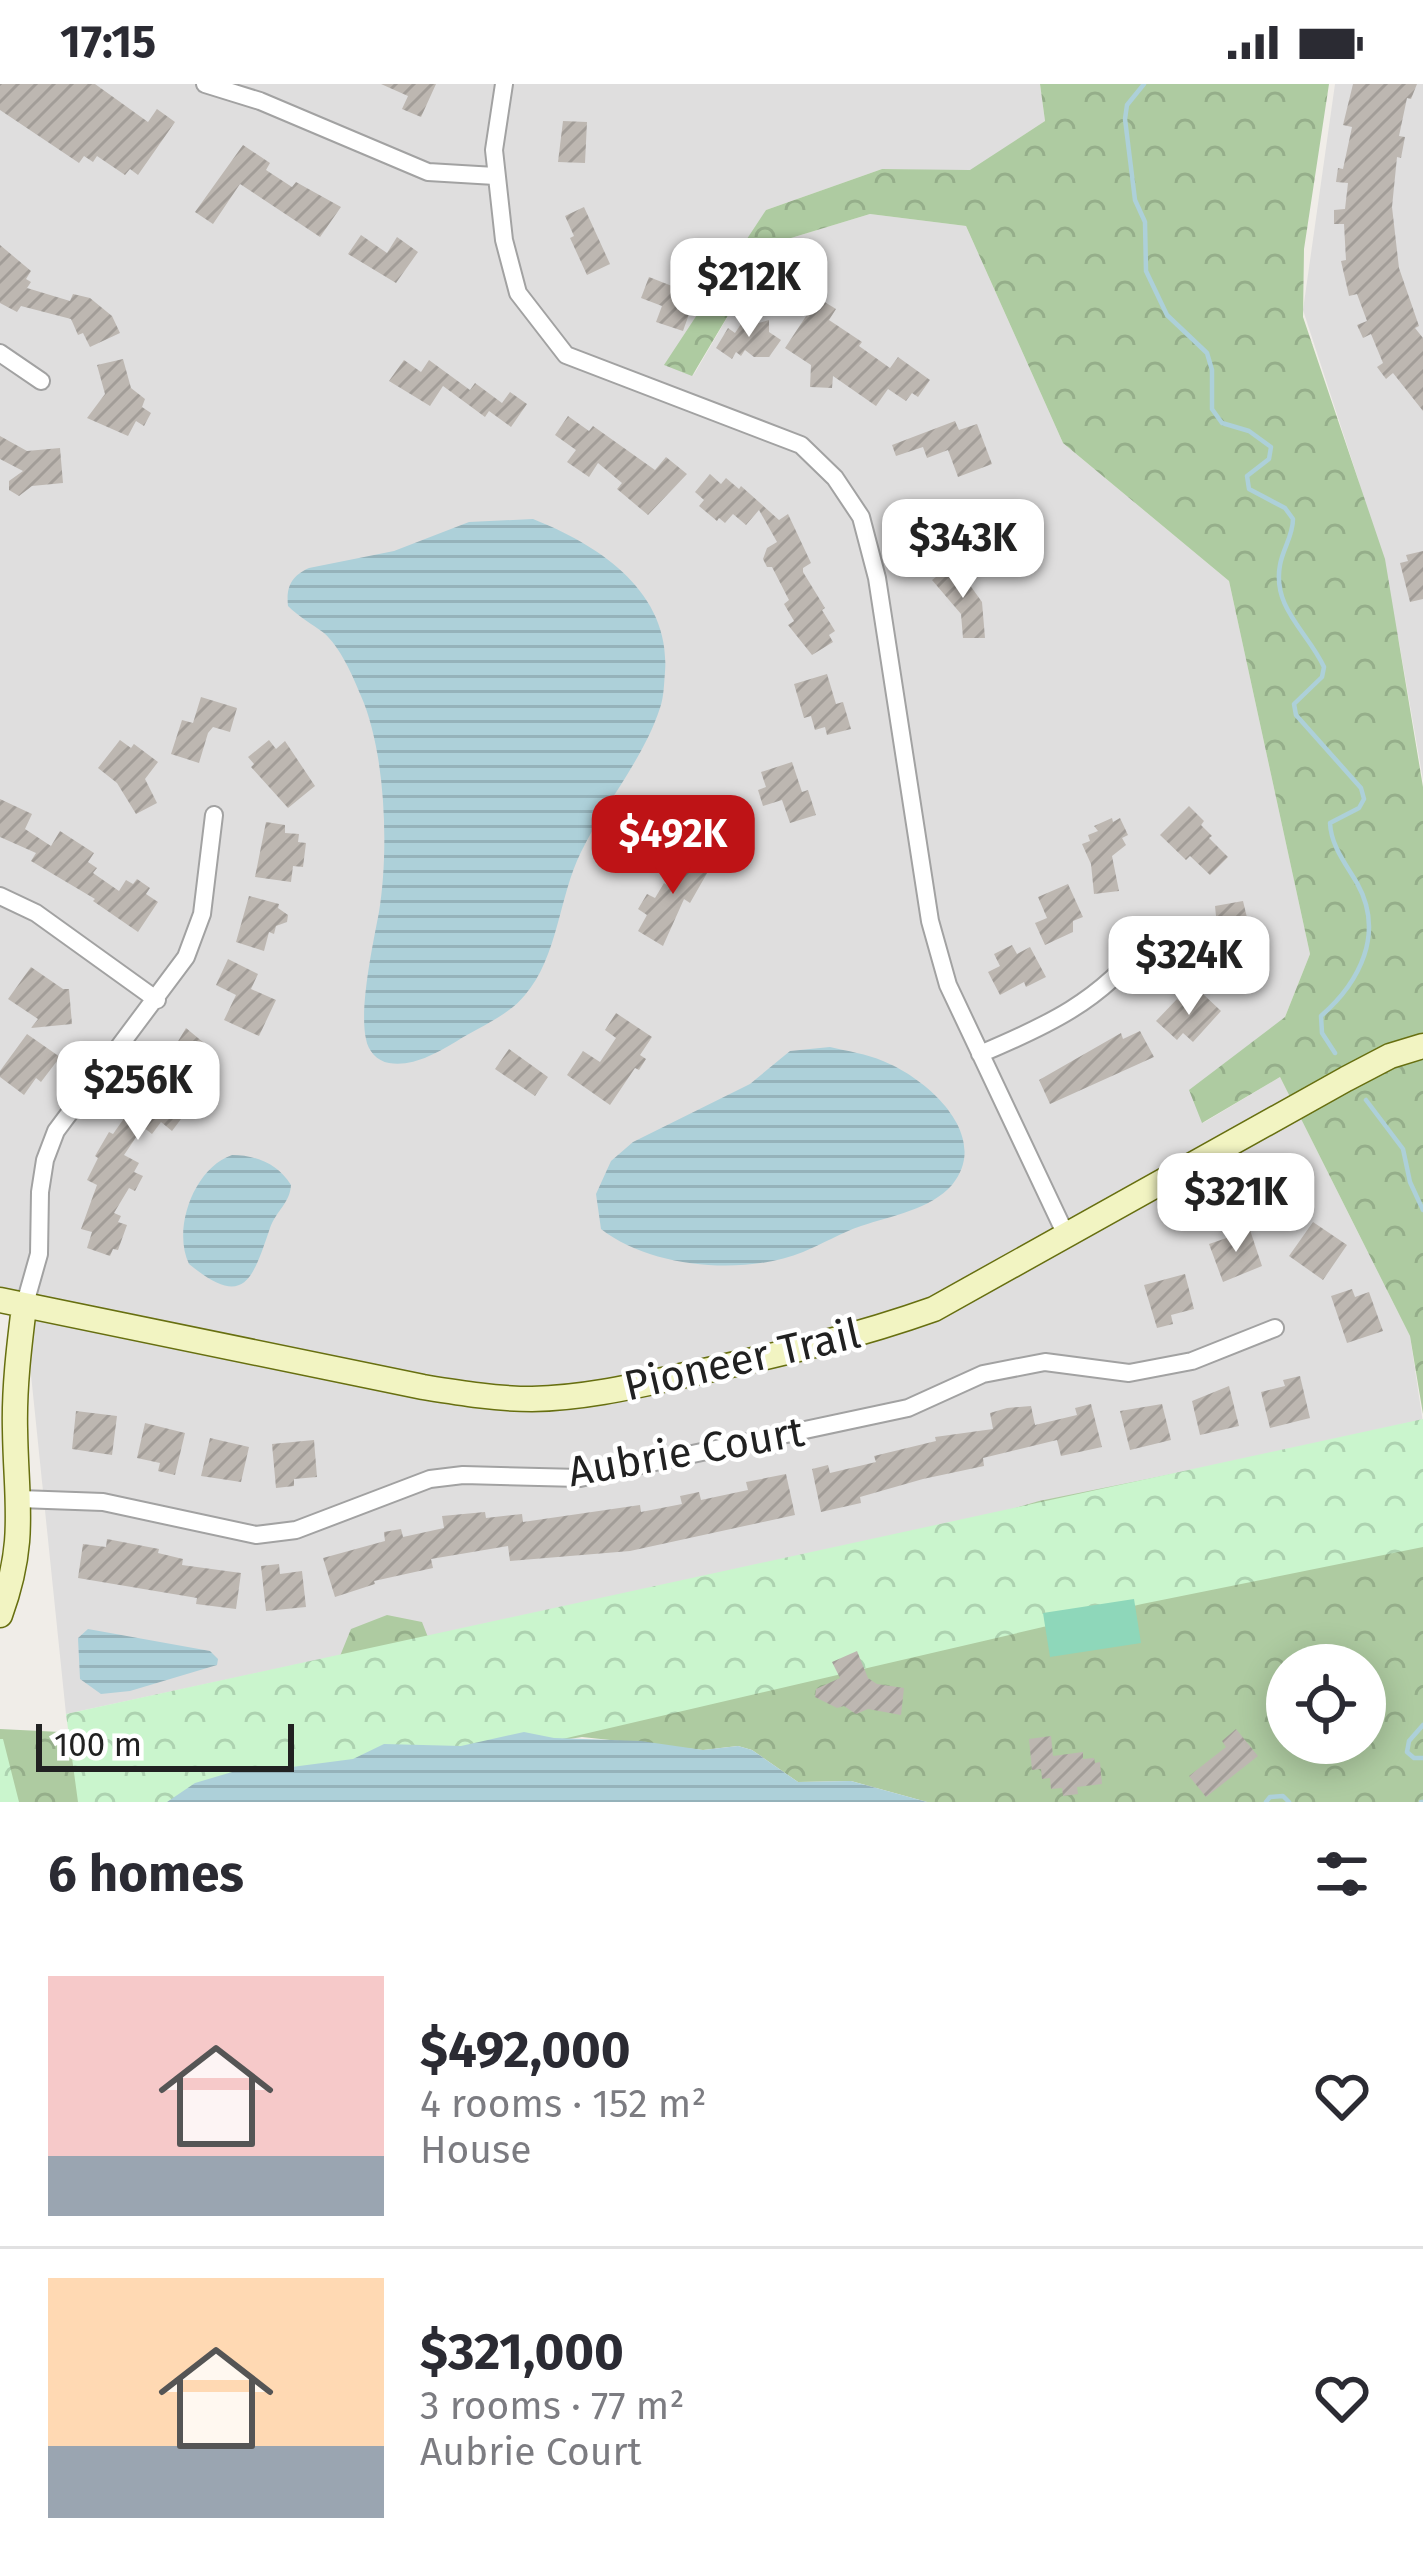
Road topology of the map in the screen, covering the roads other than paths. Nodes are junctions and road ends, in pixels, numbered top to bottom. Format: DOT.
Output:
graph roads {
  1 [pos="205,84"];
  2 [pos="504,84"];
  3 [pos="495,176"];
  4 [pos="0,353"];
  5 [pos="41,381"];
  6 [pos="214,815"];
  7 [pos="0,896"];
  8 [pos="1145,942"];
  9 [pos="157,1000"];
  10 [pos="1423,1046"];
  11 [pos="980,1054"];
  12 [pos="1067,1237"];
  13 [pos="12,1303"];
  14 [pos="1275,1328"];
  15 [pos="20,1499"];
  16 [pos="0,1615"];
  1 -- 3 [label="street"];
  2 -- 3 [label="street"];
  3 -- 11 [label="street"];
  4 -- 5 [label="street"];
  6 -- 9 [label="street"];
  7 -- 9 [label="street"];
  8 -- 11 [label="street"];
  9 -- 13 [label="street"];
  10 -- 12 [label="main road, Pioneer Trail"];
  11 -- 12 [label="street"];
  12 -- 13 [label="main road, Pioneer Trail"];
  13 -- 15 [label="main road"];
  14 -- 15 [label="street, Aubrie Court"];
  15 -- 16 [label="main road"];
}
